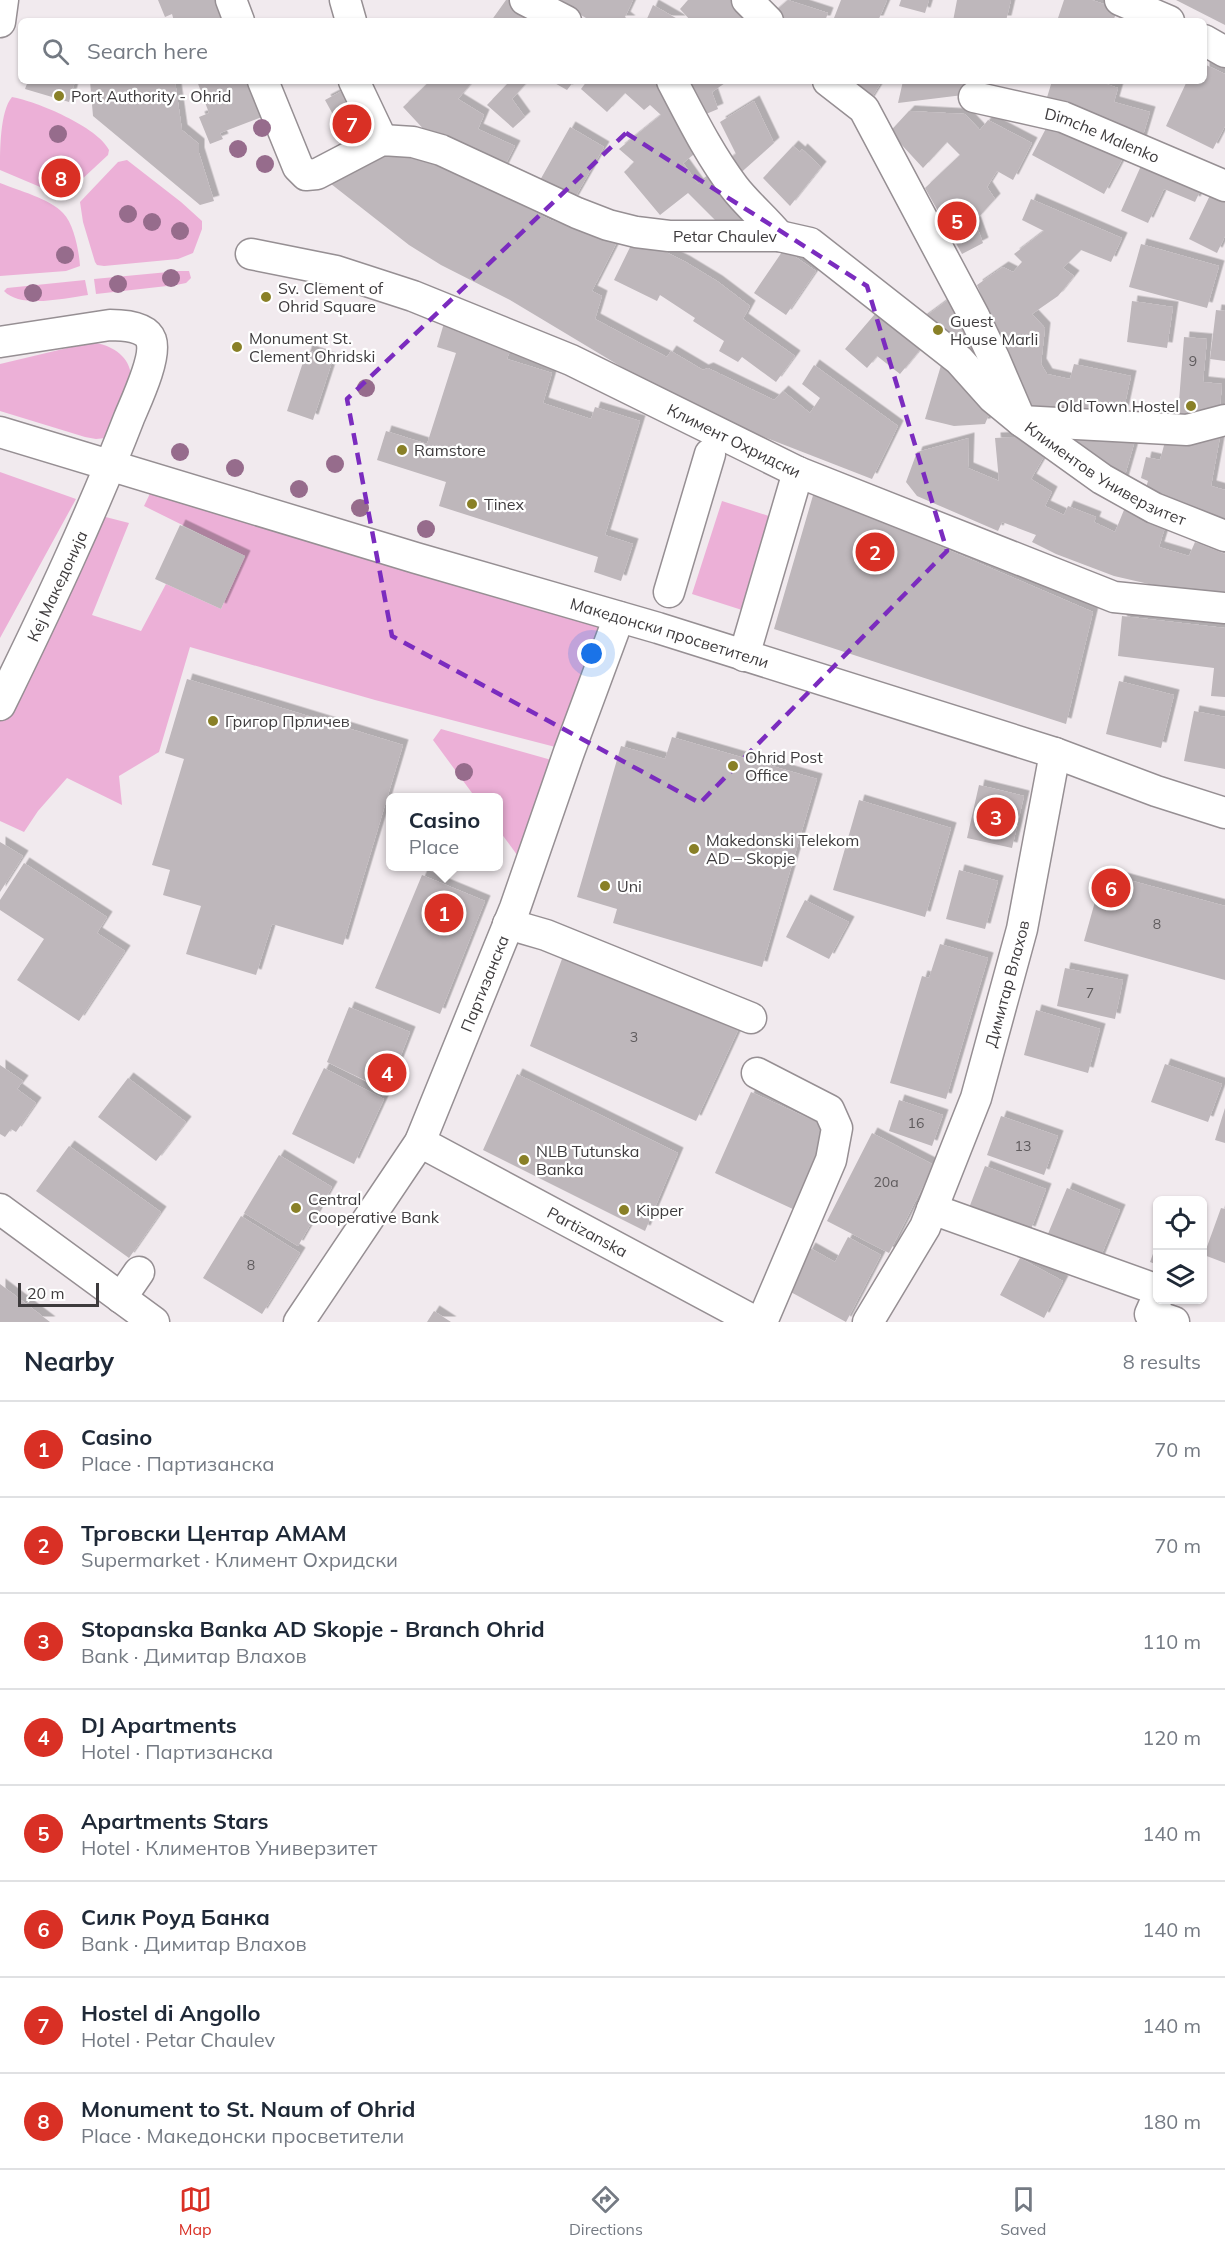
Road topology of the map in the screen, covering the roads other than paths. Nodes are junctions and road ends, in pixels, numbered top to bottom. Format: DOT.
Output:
graph roads {
  1 [pos="3,0"];
  2 [pos="231,0"];
  3 [pos="345,0"];
  4 [pos="525,0"];
  5 [pos="747,0"];
  6 [pos="1120,0"];
  7 [pos="238,18"];
  8 [pos="350,18"];
  9 [pos="560,18"];
  10 [pos="765,18"];
  11 [pos="1162,18"];
  12 [pos="0,22"];
  13 [pos="1207,42"];
  14 [pos="1225,52"];
  15 [pos="269,84"];
  16 [pos="355,84"];
  17 [pos="674,84"];
  18 [pos="832,84"];
  19 [pos="974,97"];
  20 [pos="382,140"];
  21 [pos="1225,186"];
  22 [pos="779,236"];
  23 [pos="251,254"];
  24 [pos="0,342"];
  25 [pos="1225,420"];
  26 [pos="1021,421"];
  27 [pos="0,432"];
  28 [pos="710,454"];
  29 [pos="111,466"];
  30 [pos="798,472"];
  31 [pos="1225,536"];
  32 [pos="669,591"];
  33 [pos="1225,608"];
  34 [pos="619,617"];
  35 [pos="744,656"];
  36 [pos="0,705"];
  37 [pos="1055,753"];
  38 [pos="1225,813"];
  39 [pos="508,924"];
  40 [pos="751,1018"];
  41 [pos="757,1073"];
  42 [pos="420,1142"];
  43 [pos="0,1209"];
  44 [pos="932,1209"];
  45 [pos="139,1272"];
  46 [pos="1153,1288"];
  47 [pos="121,1298"];
  48 [pos="1154,1304"];
  49 [pos="154,1322"];
  50 [pos="299,1322"];
  51 [pos="756,1322"];
  52 [pos="762,1322"];
  53 [pos="868,1322"];
  54 [pos="1174,1322"];
  1 -- 12 [label="street"];
  2 -- 7 [label="street"];
  3 -- 8 [label="street"];
  4 -- 9 [label="street"];
  5 -- 10 [label="street"];
  6 -- 11 [label="street"];
  13 -- 14 [label="street"];
  15 -- 20 [label="street"];
  16 -- 20 [label="street"];
  17 -- 22 [label="street"];
  18 -- 26 [label="street, Климентов Универзитет"];
  19 -- 21 [label="street, Dimche Malenko"];
  20 -- 22 [label="street, Petar Chaulev"];
  22 -- 26 [label="street, Petar Chaulev"];
  23 -- 30 [label="street, Климент Охридски"];
  24 -- 29 [label="street"];
  25 -- 26 [label="street"];
  26 -- 31 [label="street, Климентов Универзитет"];
  27 -- 29 [label="street, Македонски просветители"];
  28 -- 32 [label="street"];
  29 -- 34 [label="street, Македонски просветители"];
  29 -- 36 [label="street, Кеј Македонија"];
  30 -- 33 [label="street, Климент Охридски"];
  30 -- 35 [label="street"];
  34 -- 35 [label="street, Македонски просветители"];
  34 -- 39 [label="street, Партизанска"];
  35 -- 37 [label="street, Македонски просветители"];
  37 -- 38 [label="street, Македонски просветители"];
  37 -- 44 [label="street, Димитар Влахов"];
  39 -- 40 [label="street"];
  39 -- 42 [label="street, Партизанска"];
  41 -- 52 [label="street"];
  42 -- 50 [label="street, Партизанска"];
  42 -- 51 [label="street, Partizanska"];
  43 -- 47 [label="street"];
  44 -- 46 [label="street"];
  44 -- 53 [label="street, Димитар Влахов"];
  45 -- 47 [label="street"];
  47 -- 49 [label="street"];
  48 -- 54 [label="street"];
}
